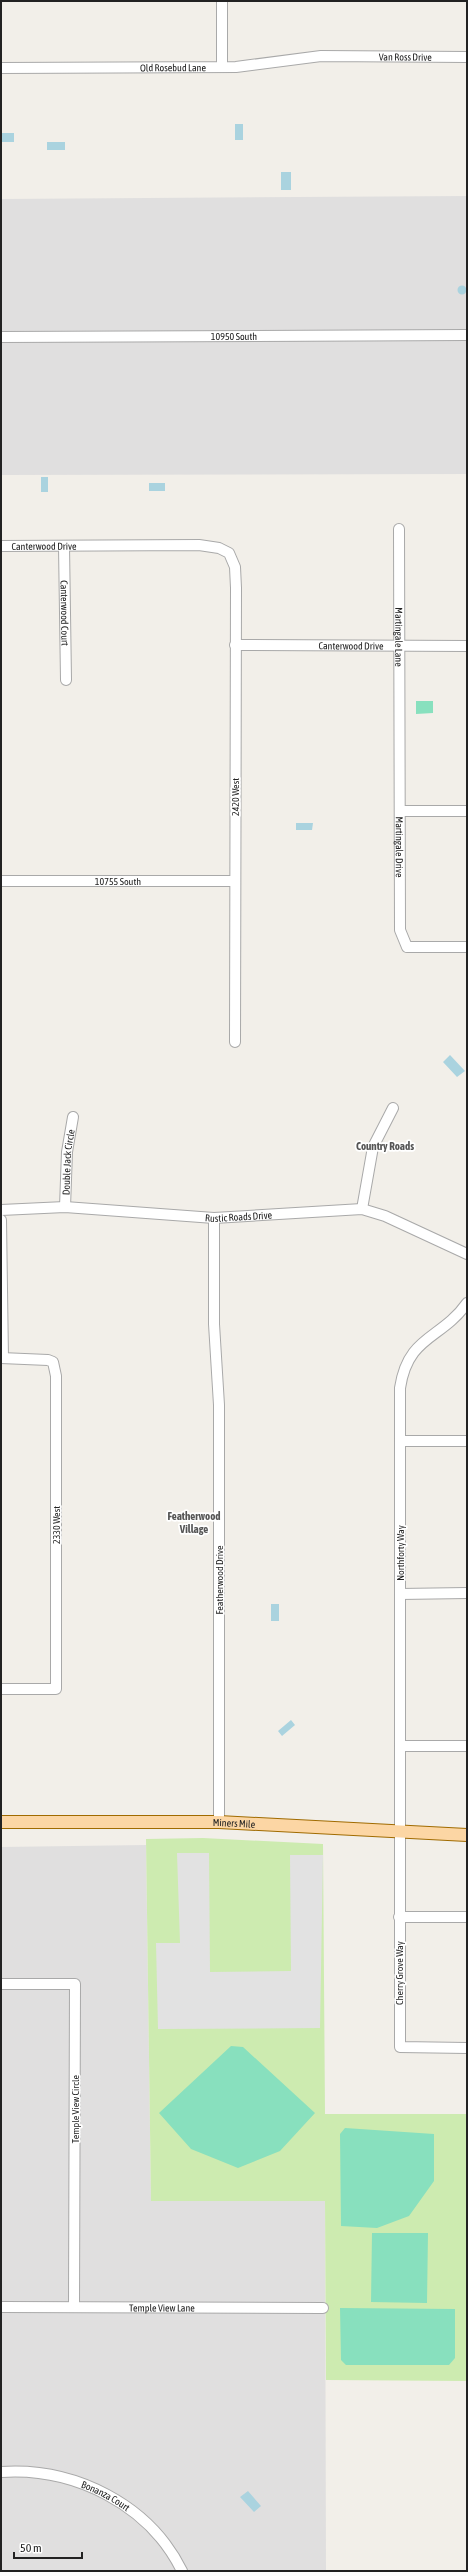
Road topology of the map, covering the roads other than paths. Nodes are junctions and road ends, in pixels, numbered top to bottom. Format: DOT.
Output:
graph roads {
  1 [pos="222,1"];
  2 [pos="344,57"];
  3 [pos="467,57"];
  4 [pos="222,67"];
  5 [pos="1,68"];
  6 [pos="467,336"];
  7 [pos="1,337"];
  8 [pos="399,529"];
  9 [pos="1,546"];
  10 [pos="64,546"];
  11 [pos="229,553"];
  12 [pos="235,645"];
  13 [pos="399,646"];
  14 [pos="467,646"];
  15 [pos="66,680"];
  16 [pos="400,744"];
  17 [pos="400,811"];
  18 [pos="467,811"];
  19 [pos="1,882"];
  20 [pos="235,882"];
  21 [pos="467,947"];
  22 [pos="235,1042"];
  23 [pos="393,1108"];
  24 [pos="73,1117"];
  25 [pos="65,1207"];
  26 [pos="362,1209"];
  27 [pos="1,1210"];
  28 [pos="214,1218"];
  29 [pos="1,1220"];
  30 [pos="467,1254"];
  31 [pos="467,1303"];
  32 [pos="2,1358"];
  33 [pos="400,1441"];
  34 [pos="467,1441"];
  35 [pos="467,1593"];
  36 [pos="400,1594"];
  37 [pos="1,1689"];
  38 [pos="400,1746"];
  39 [pos="467,1746"];
  40 [pos="1,1822"];
  41 [pos="219,1822"];
  42 [pos="400,1831"];
  43 [pos="467,1835"];
  44 [pos="399,1917"];
  45 [pos="467,1917"];
  46 [pos="1,1984"];
  47 [pos="467,2048"];
  48 [pos="1,2307"];
  49 [pos="74,2308"];
  50 [pos="323,2308"];
  51 [pos="1,2472"];
  52 [pos="182,2571"];
  1 -- 4 [label="street"];
  2 -- 3 [label="street, Van Ross Drive"];
  2 -- 4 [label="street, Old Rosebud Lane"];
  4 -- 5 [label="street, Old Rosebud Lane"];
  6 -- 7 [label="street, 10950 South"];
  8 -- 13 [label="street, Martingale Lane"];
  9 -- 10 [label="street, Canterwood Drive"];
  10 -- 11 [label="street, Canterwood Drive"];
  10 -- 15 [label="street, Canterwood Court"];
  11 -- 12 [label="street, 2420 West"];
  12 -- 13 [label="street, Canterwood Drive"];
  12 -- 20 [label="street, 2420 West"];
  13 -- 14 [label="street, Canterwood Drive"];
  13 -- 16 [label="street, Martingale Lane"];
  16 -- 17 [label="street, Martingale Drive"];
  17 -- 18 [label="street"];
  17 -- 21 [label="street, Martingale Drive"];
  19 -- 20 [label="street, 10755 South"];
  20 -- 22 [label="street, 2420 West"];
  23 -- 26 [label="street"];
  24 -- 25 [label="street, Double Jack Circle"];
  25 -- 27 [label="street, Rustic Roads Drive"];
  25 -- 28 [label="street, Rustic Roads Drive"];
  26 -- 28 [label="street, Rustic Roads Drive"];
  26 -- 30 [label="street, Rustic Roads Drive"];
  28 -- 41 [label="street, Featherwood Drive"];
  29 -- 32 [label="street"];
  31 -- 33 [label="street, Northforty Way"];
  32 -- 37 [label="street, 2330 West"];
  33 -- 34 [label="street"];
  33 -- 36 [label="street, Northforty Way"];
  35 -- 36 [label="street"];
  36 -- 38 [label="street, Northforty Way"];
  38 -- 39 [label="street"];
  38 -- 42 [label="street, Northforty Way"];
  40 -- 41 [label="main road, Miners Mile"];
  41 -- 42 [label="main road, Miners Mile"];
  42 -- 43 [label="main road, Miners Mile"];
  42 -- 44 [label="street, Cherry Grove Way"];
  44 -- 45 [label="street"];
  44 -- 47 [label="street, Cherry Grove Way"];
  46 -- 49 [label="street, Temple View Circle"];
  48 -- 49 [label="street, Temple View Lane"];
  49 -- 50 [label="street, Temple View Lane"];
  51 -- 52 [label="street, Bonanza Court"];
}
